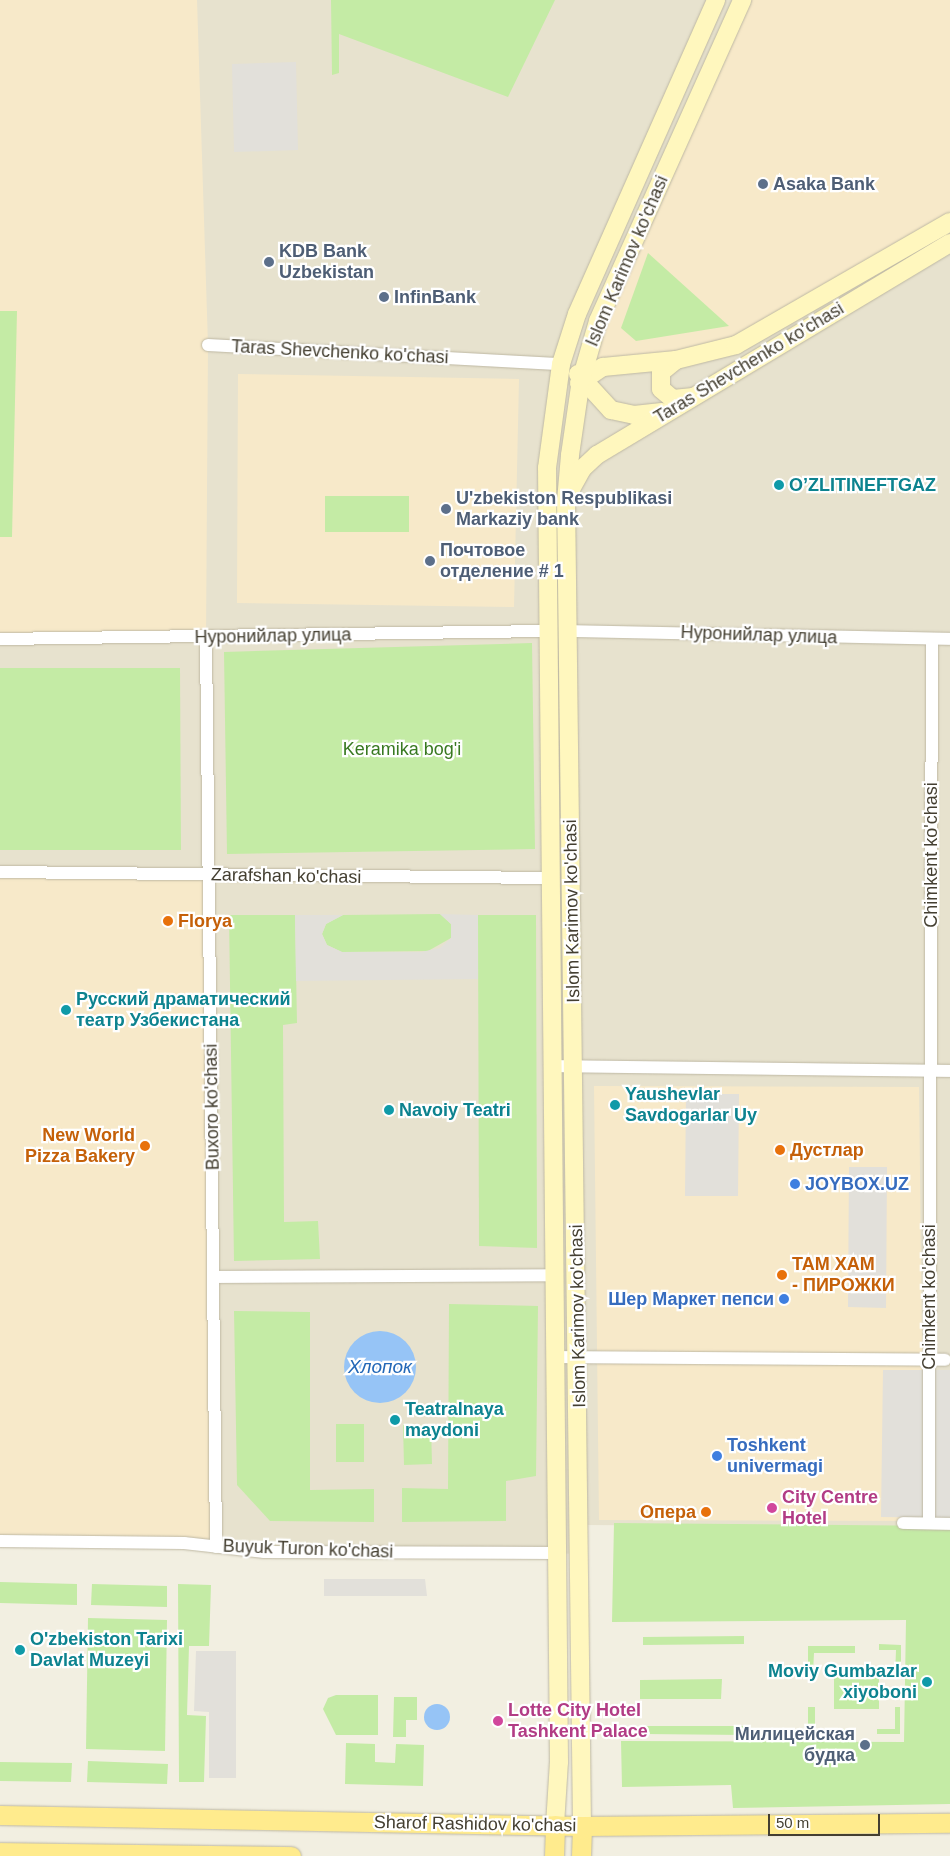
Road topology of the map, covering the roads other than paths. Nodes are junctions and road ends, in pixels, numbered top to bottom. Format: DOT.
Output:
graph roads {
  1 [pos="716,0"];
  2 [pos="742,0"];
  3 [pos="950,222"];
  4 [pos="950,243"];
  5 [pos="570,332"];
  6 [pos="592,338"];
  7 [pos="208,345"];
  8 [pos="676,360"];
  9 [pos="561,364"];
  10 [pos="619,365"];
  11 [pos="581,380"];
  12 [pos="693,397"];
  13 [pos="672,409"];
  14 [pos="553,410"];
  15 [pos="566,501"];
  16 [pos="546,631"];
  17 [pos="568,631"];
  18 [pos="206,638"];
  19 [pos="0,639"];
  20 [pos="932,639"];
  21 [pos="950,639"];
  22 [pos="0,872"];
  23 [pos="208,875"];
  24 [pos="549,878"];
  25 [pos="572,878"];
  26 [pos="551,1066"];
  27 [pos="575,1066"];
  28 [pos="930,1071"];
  29 [pos="950,1072"];
  30 [pos="553,1275"];
  31 [pos="214,1277"];
  32 [pos="554,1357"];
  33 [pos="579,1357"];
  34 [pos="930,1360"];
  35 [pos="945,1360"];
  36 [pos="903,1523"];
  37 [pos="929,1524"];
  38 [pos="950,1524"];
  39 [pos="0,1541"];
  40 [pos="216,1547"];
  41 [pos="557,1553"];
  42 [pos="0,1815"];
  43 [pos="950,1823"];
  44 [pos="555,1825"];
  45 [pos="582,1826"];
  46 [pos="0,1852"];
  47 [pos="291,1856"];
  48 [pos="554,1856"];
  49 [pos="581,1856"];
  1 -- 5 [label="main road, Islom Karimov ko'chasi"];
  2 -- 6 [label="main road, Islom Karimov ko'chasi"];
  3 -- 8 [label="main road, Taras Shevchenko ko'chasi"];
  4 -- 12 [label="main road, Taras Shevchenko ko'chasi"];
  5 -- 9 [label="main road, Islom Karimov ko'chasi"];
  5 -- 11 [label="main road"];
  6 -- 10 [label="main road"];
  6 -- 11 [label="main road, Islom Karimov ko'chasi"];
  7 -- 9 [label="street, Taras Shevchenko ko'chasi"];
  8 -- 10 [label="main road, Taras Shevchenko ko'chasi"];
  8 -- 12 [label="main road"];
  9 -- 14 [label="main road, Islom Karimov ko'chasi"];
  10 -- 11 [label="main road, Taras Shevchenko ko'chasi"];
  11 -- 13 [label="main road"];
  11 -- 14 [label="main road, Taras Shevchenko ko'chasi"];
  11 -- 15 [label="main road, Islom Karimov ko'chasi"];
  12 -- 13 [label="main road, Taras Shevchenko ko'chasi"];
  13 -- 15 [label="main road, Taras Shevchenko ko'chasi"];
  14 -- 16 [label="main road, Islom Karimov ko'chasi"];
  15 -- 17 [label="main road, Islom Karimov ko'chasi"];
  16 -- 18 [label="street, Нуронийлар улица"];
  16 -- 24 [label="main road, Islom Karimov ko'chasi"];
  17 -- 20 [label="street, Нуронийлар улица"];
  17 -- 25 [label="main road, Islom Karimov ko'chasi"];
  18 -- 19 [label="street, Нуронийлар улица"];
  18 -- 23 [label="street, Buxoro ko'chasi"];
  20 -- 21 [label="street, Нуронийлар улица"];
  20 -- 28 [label="street, Chimkent ko'chasi"];
  22 -- 23 [label="street, Zarafshan ko'chasi"];
  23 -- 24 [label="street, Zarafshan ko'chasi"];
  23 -- 31 [label="street, Buxoro ko'chasi"];
  24 -- 25 [label="main road, Zarafshan ko'chasi"];
  24 -- 26 [label="main road, Islom Karimov ko'chasi"];
  25 -- 27 [label="main road, Islom Karimov ko'chasi"];
  26 -- 27 [label="street"];
  26 -- 30 [label="main road, Islom Karimov ko'chasi"];
  27 -- 28 [label="street"];
  27 -- 33 [label="main road, Islom Karimov ko'chasi"];
  28 -- 29 [label="street"];
  28 -- 34 [label="street, Chimkent ko'chasi"];
  30 -- 31 [label="street"];
  30 -- 32 [label="main road, Islom Karimov ko'chasi"];
  31 -- 40 [label="street, Buxoro ko'chasi"];
  32 -- 33 [label="street"];
  32 -- 41 [label="main road, Islom Karimov ko'chasi"];
  33 -- 34 [label="street"];
  33 -- 45 [label="main road, Islom Karimov ko'chasi"];
  34 -- 35 [label="street"];
  34 -- 37 [label="street, Chimkent ko'chasi"];
  36 -- 37 [label="street"];
  37 -- 38 [label="street"];
  39 -- 40 [label="street, Buyuk Turon ko'chasi"];
  40 -- 41 [label="street, Buyuk Turon ko'chasi"];
  41 -- 44 [label="main road, Islom Karimov ko'chasi"];
  42 -- 44 [label="main road, Sharof Rashidov ko'chasi"];
  43 -- 45 [label="main road, Sharof Rashidov ko'chasi"];
  44 -- 45 [label="main road, Sharof Rashidov ko'chasi"];
  44 -- 48 [label="main road, Islom Karimov ko'chasi"];
  45 -- 49 [label="main road, Islom Karimov ko'chasi"];
  46 -- 47 [label="main road"];
}
